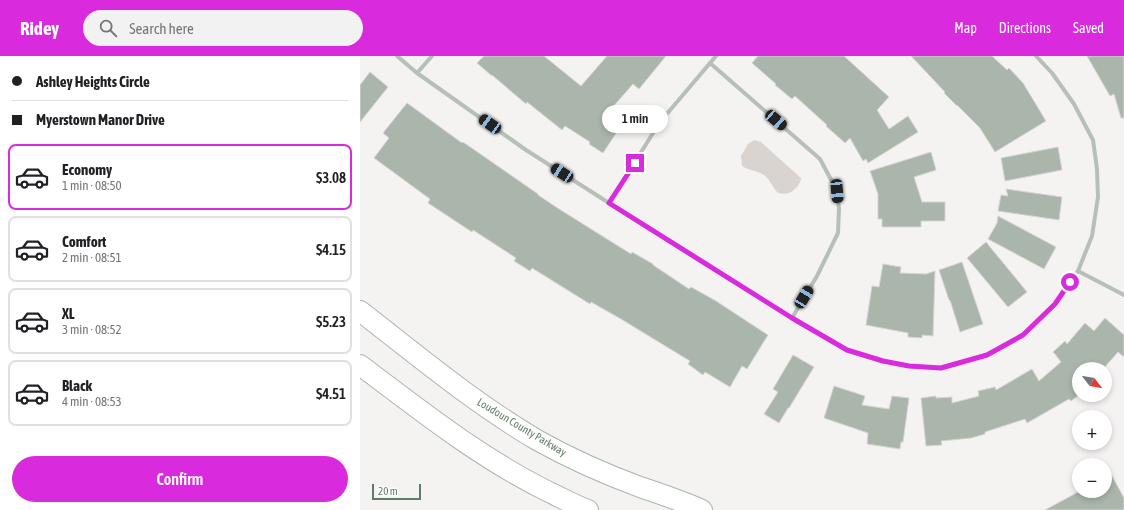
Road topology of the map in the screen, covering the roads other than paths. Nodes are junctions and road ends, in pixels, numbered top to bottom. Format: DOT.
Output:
graph roads {
  1 [pos="397,56"];
  2 [pos="432,56"];
  3 [pos="716,56"];
  4 [pos="1036,56"];
  5 [pos="710,63"];
  6 [pos="417,73"];
  7 [pos="609,203"];
  8 [pos="1078,271"];
  9 [pos="1124,295"];
  10 [pos="360,311"];
  11 [pos="792,318"];
  12 [pos="360,365"];
  13 [pos="588,510"];
  14 [pos="702,510"];
  1 -- 6 [label="street"];
  2 -- 6 [label="street"];
  3 -- 5 [label="street"];
  4 -- 8 [label="street"];
  5 -- 7 [label="street"];
  5 -- 11 [label="street"];
  6 -- 7 [label="street"];
  7 -- 11 [label="street"];
  8 -- 9 [label="street"];
  8 -- 11 [label="street"];
  10 -- 14 [label="main road, Loudoun County Parkway"];
  12 -- 13 [label="main road"];
}
